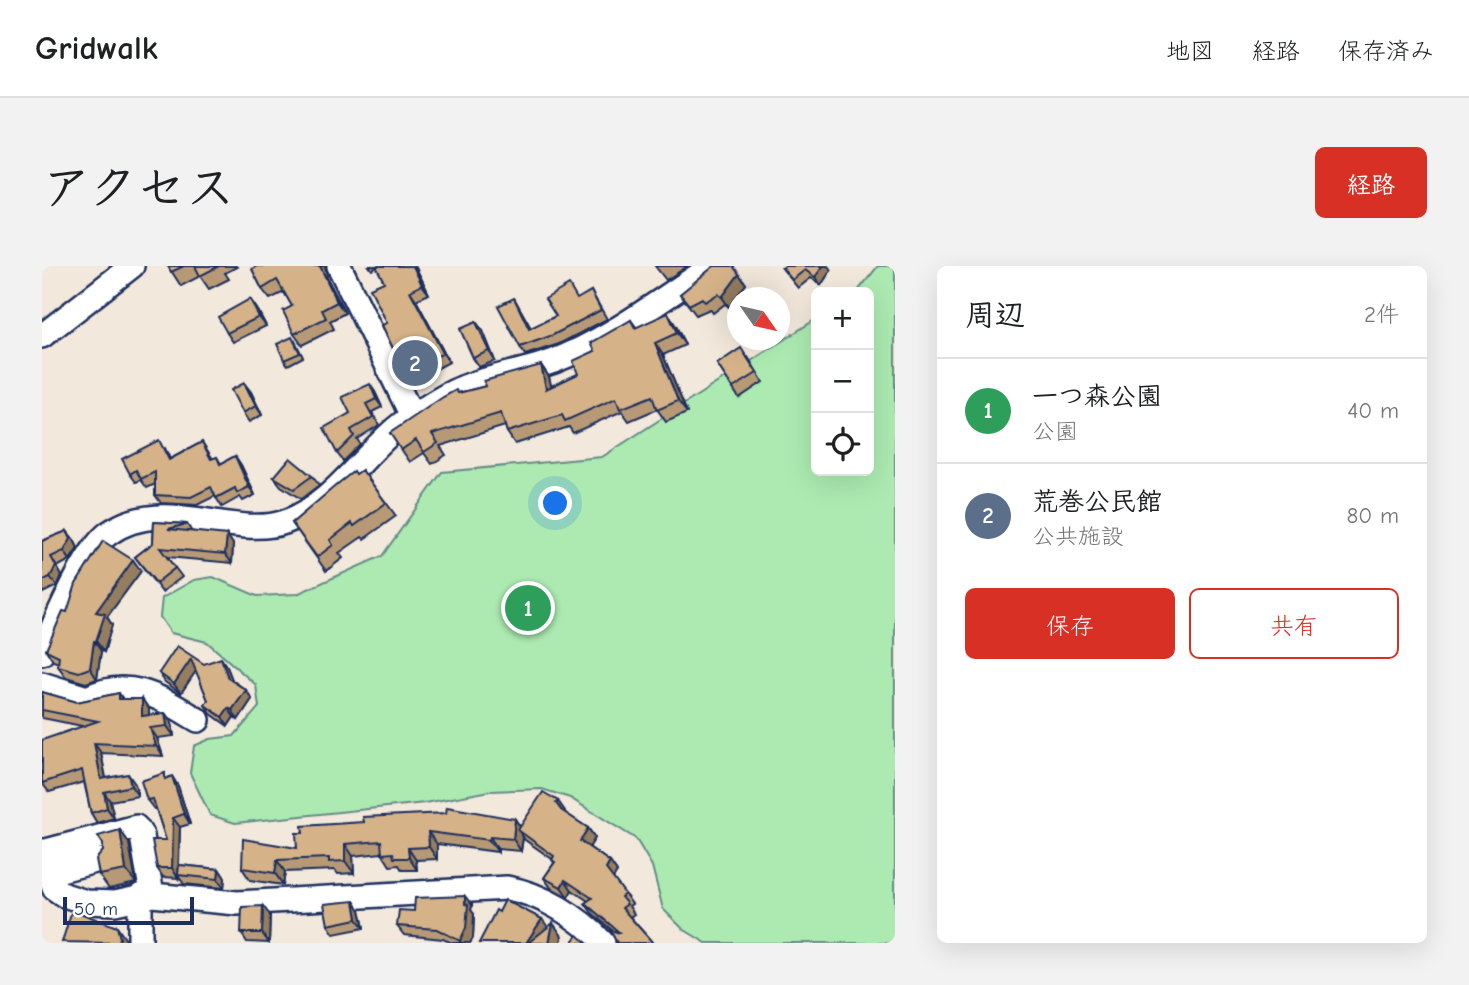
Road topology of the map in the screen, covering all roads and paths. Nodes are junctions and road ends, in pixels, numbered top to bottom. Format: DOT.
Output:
graph roads {
  1 [pos="132,266"];
  2 [pos="339,266"];
  3 [pos="713,266"];
  4 [pos="42,336"];
  5 [pos="412,416"];
  6 [pos="42,653"];
  7 [pos="42,684"];
  8 [pos="198,720"];
  9 [pos="44,859"];
  10 [pos="99,860"];
  11 [pos="146,896"];
  12 [pos="140,943"];
  13 [pos="603,943"];
  1 -- 4 [label="street"];
  2 -- 5 [label="street"];
  3 -- 5 [label="street"];
  5 -- 6 [label="street"];
  7 -- 8 [label="street"];
  9 -- 10 [label="street"];
  9 -- 11 [label="street"];
  9 -- 11 [label="street"];
  11 -- 12 [label="street"];
  11 -- 13 [label="street"];
}
